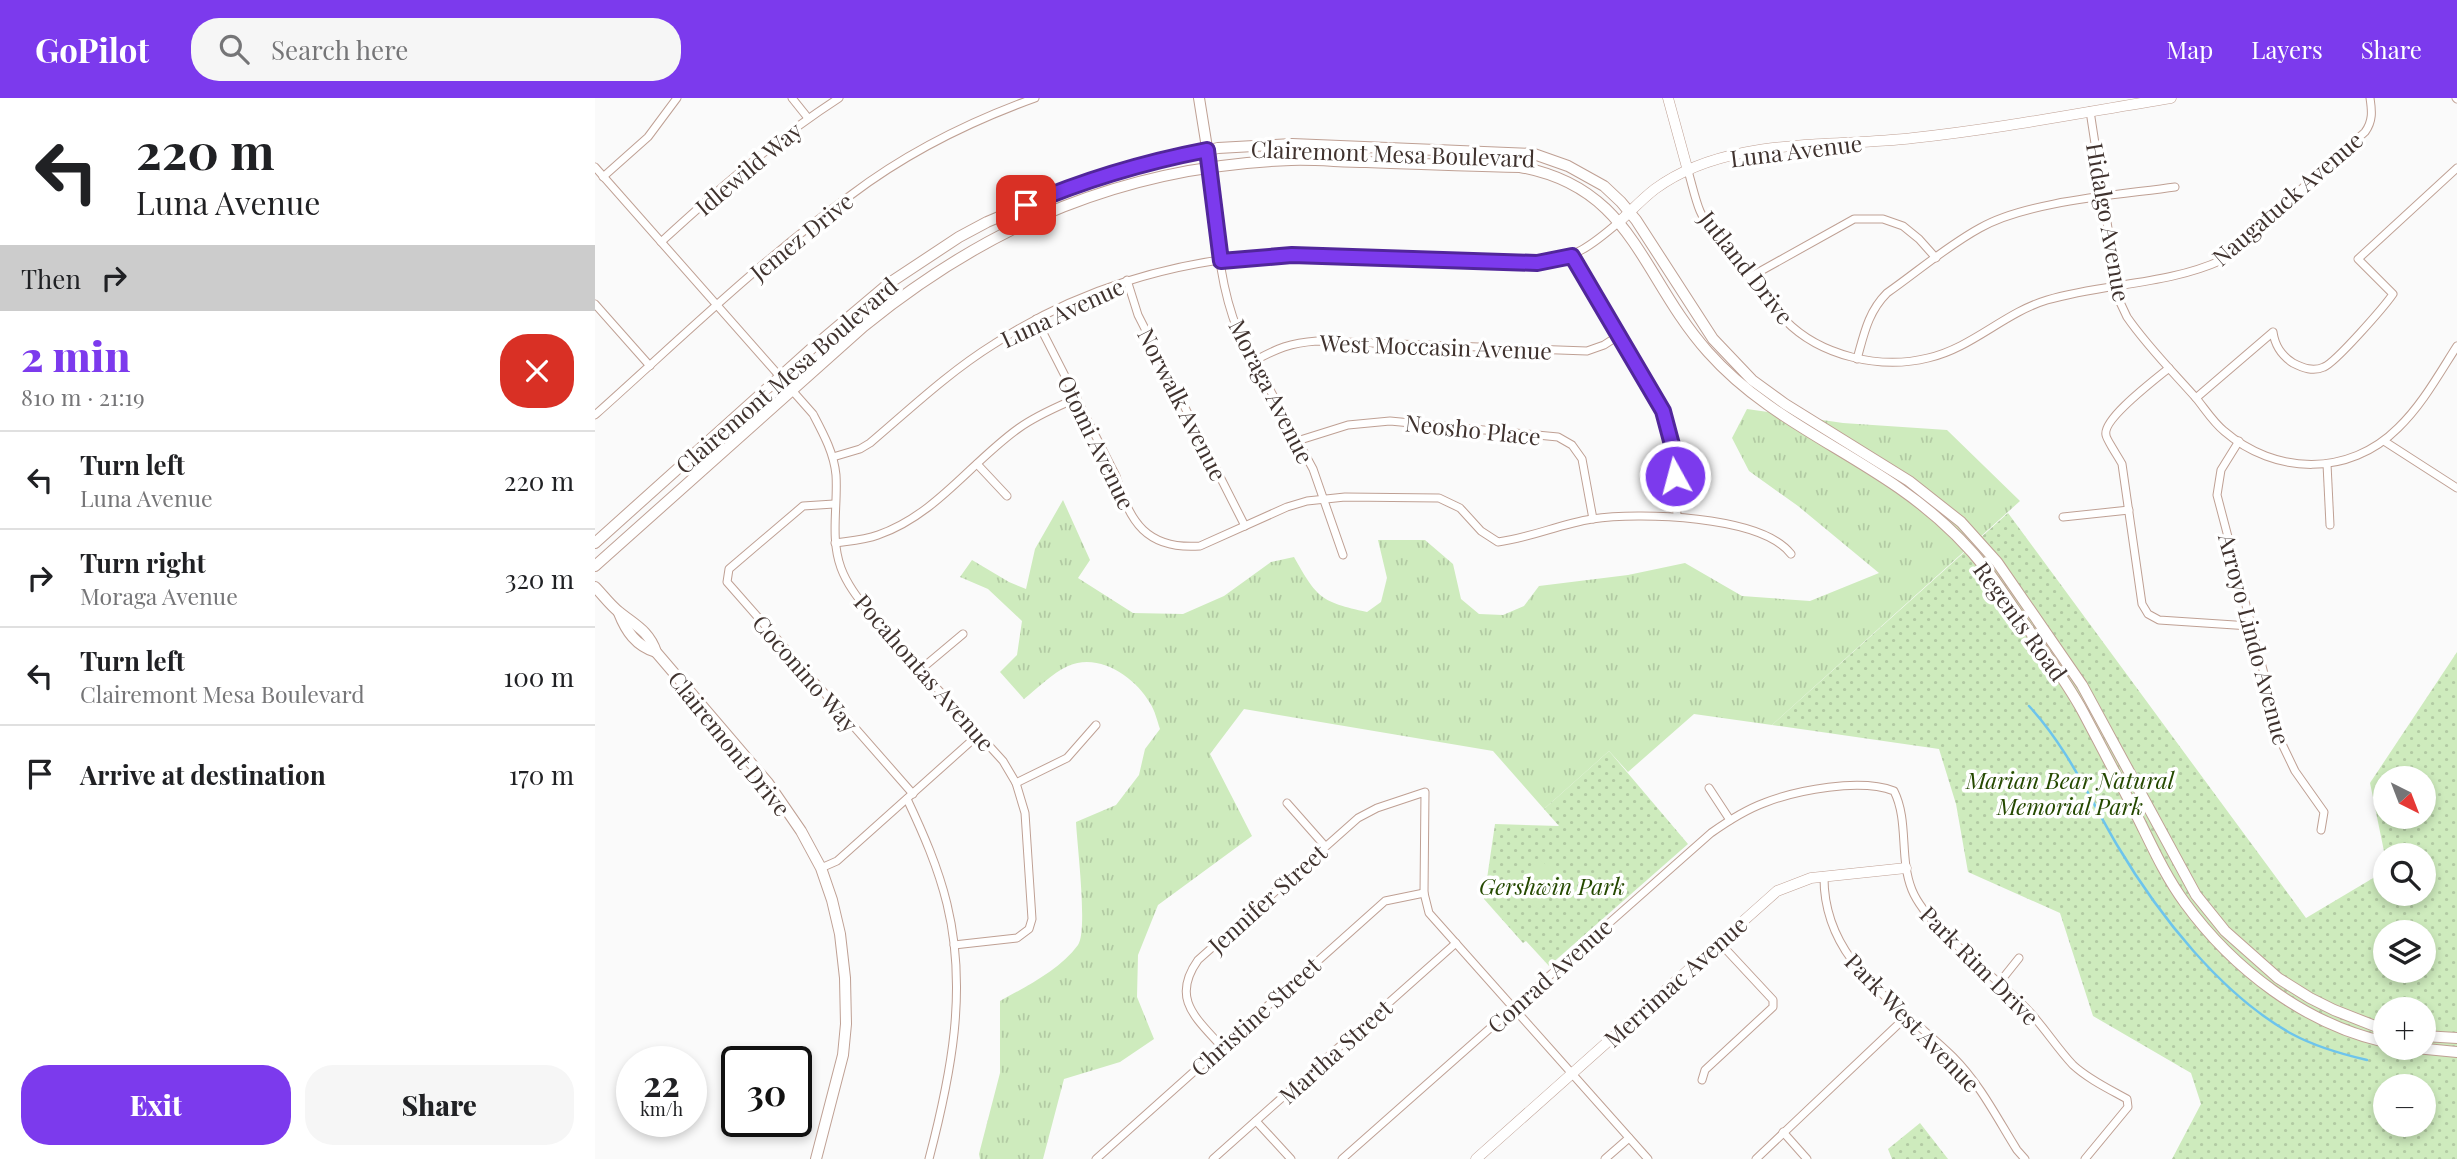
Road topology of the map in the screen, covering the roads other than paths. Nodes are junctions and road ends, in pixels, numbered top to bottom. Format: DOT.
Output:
graph roads {
  1 [pos="677,98"];
  2 [pos="792,98"];
  3 [pos="839,98"];
  4 [pos="1035,98"];
  5 [pos="1199,98"];
  6 [pos="1668,98"];
  7 [pos="2088,98"];
  8 [pos="2171,98"];
  9 [pos="2369,98"];
  10 [pos="2090,111"];
  11 [pos="808,118"];
  12 [pos="1207,150"];
  13 [pos="595,167"];
  14 [pos="1210,167"];
  15 [pos="2457,168"];
  16 [pos="1688,170"];
  17 [pos="603,177"];
  18 [pos="2175,187"];
  19 [pos="2104,197"];
  20 [pos="1630,212"];
  21 [pos="1619,222"];
  22 [pos="661,242"];
  23 [pos="1572,256"];
  24 [pos="1936,258"];
  25 [pos="1221,261"];
  26 [pos="1750,277"];
  27 [pos="1127,280"];
  28 [pos="2118,287"];
  29 [pos="595,304"];
  30 [pos="718,305"];
  31 [pos="1036,319"];
  32 [pos="1618,336"];
  33 [pos="2457,346"];
  34 [pos="1857,359"];
  35 [pos="1254,361"];
  36 [pos="650,366"];
  37 [pos="2169,368"];
  38 [pos="781,376"];
  39 [pos="792,389"];
  40 [pos="1077,398"];
  41 [pos="2196,398"];
  42 [pos="595,415"];
  43 [pos="2384,440"];
  44 [pos="1297,441"];
  45 [pos="2239,442"];
  46 [pos="833,457"];
  47 [pos="977,464"];
  48 [pos="2326,464"];
  49 [pos="2457,488"];
  50 [pos="1007,496"];
  51 [pos="1324,499"];
  52 [pos="834,504"];
  53 [pos="2129,510"];
  54 [pos="1677,516"];
  55 [pos="2063,517"];
  56 [pos="1593,519"];
  57 [pos="2330,525"];
  58 [pos="1245,526"];
  59 [pos="595,543"];
  60 [pos="835,543"];
  61 [pos="1791,554"];
  62 [pos="1343,555"];
  63 [pos="595,566"];
  64 [pos="595,587"];
  65 [pos="2250,626"];
  66 [pos="963,634"];
  67 [pos="921,670"];
  68 [pos="1096,725"];
  69 [pos="978,735"];
  70 [pos="1016,783"];
  71 [pos="1709,788"];
  72 [pos="1889,789"];
  73 [pos="910,797"];
  74 [pos="1287,803"];
  75 [pos="1730,820"];
  76 [pos="2321,830"];
  77 [pos="1325,846"];
  78 [pos="1906,868"];
  79 [pos="821,869"];
  80 [pos="1824,876"];
  81 [pos="1424,893"];
  82 [pos="1719,942"];
  83 [pos="1456,943"];
  84 [pos="954,946"];
  85 [pos="2019,958"];
  86 [pos="1999,983"];
  87 [pos="1513,1007"];
  88 [pos="1907,1016"];
  89 [pos="2373,1025"];
  90 [pos="2436,1037"];
  91 [pos="2373,1038"];
  92 [pos="2457,1038"];
  93 [pos="1221,1046"];
  94 [pos="2436,1050"];
  95 [pos="2457,1052"];
  96 [pos="1572,1073"];
  97 [pos="1702,1080"];
  98 [pos="1256,1121"];
  99 [pos="1783,1132"];
  100 [pos="1629,1138"];
  101 [pos="816,1159"];
  102 [pos="929,1159"];
  103 [pos="1096,1159"];
  104 [pos="1213,1159"];
  105 [pos="1291,1159"];
  106 [pos="1342,1159"];
  107 [pos="1476,1159"];
  108 [pos="1605,1159"];
  109 [pos="1648,1159"];
  110 [pos="1756,1159"];
  111 [pos="1807,1159"];
  112 [pos="2025,1159"];
  113 [pos="2085,1159"];
  1 -- 17 [label="street"];
  2 -- 11 [label="street"];
  3 -- 11 [label="street, Idlewild Way"];
  4 -- 30 [label="street, Jemez Drive"];
  5 -- 12 [label="main road, Moraga Avenue"];
  6 -- 16 [label="street, Jutland Drive"];
  7 -- 10 [label="street, Hidalgo Avenue"];
  8 -- 10 [label="street, Luna Avenue"];
  9 -- 28 [label="street, Naugatuck Avenue"];
  10 -- 16 [label="street, Luna Avenue"];
  10 -- 19 [label="street, Hidalgo Avenue"];
  11 -- 22 [label="street, Idlewild Way"];
  12 -- 14 [label="main road, Moraga Avenue"];
  12 -- 20 [label="main road, Clairemont Mesa Boulevard"];
  12 -- 38 [label="main road, Clairemont Mesa Boulevard"];
  13 -- 17 [label="street, Pocahontas Avenue"];
  14 -- 21 [label="main road, Clairemont Mesa Boulevard"];
  14 -- 25 [label="street, Moraga Avenue"];
  14 -- 39 [label="main road, Clairemont Mesa Boulevard"];
  15 -- 41 [label="street"];
  16 -- 20 [label="street, Luna Avenue"];
  16 -- 26 [label="street, Jutland Drive"];
  17 -- 22 [label="street, Pocahontas Avenue"];
  18 -- 19 [label="street"];
  19 -- 24 [label="street"];
  19 -- 28 [label="street, Hidalgo Avenue"];
  20 -- 21 [label="street, Luna Avenue"];
  20 -- 89 [label="main road, Regents Road"];
  21 -- 23 [label="street, Luna Avenue"];
  21 -- 91 [label="main road, Regents Road"];
  22 -- 30 [label="street, Pocahontas Avenue"];
  23 -- 25 [label="street, Luna Avenue"];
  23 -- 32 [label="street"];
  24 -- 26 [label="street"];
  24 -- 34 [label="street"];
  25 -- 27 [label="street, Luna Avenue"];
  25 -- 35 [label="street, Moraga Avenue"];
  26 -- 34 [label="street, Jutland Drive"];
  27 -- 31 [label="street, Luna Avenue"];
  27 -- 58 [label="street, Norwalk Avenue"];
  28 -- 34 [label="street, Naugatuck Avenue"];
  28 -- 37 [label="street, Hidalgo Avenue"];
  29 -- 36 [label="street"];
  30 -- 36 [label="street, Jemez Drive"];
  30 -- 38 [label="street, Pocahontas Avenue"];
  31 -- 40 [label="street, Otomi Avenue"];
  31 -- 46 [label="street, Luna Avenue"];
  32 -- 35 [label="street, West Moccasin Avenue"];
  32 -- 54 [label="street"];
  33 -- 43 [label="street, Hidalgo Avenue"];
  35 -- 44 [label="street, Moraga Avenue"];
  36 -- 42 [label="street, Jemez Drive"];
  37 -- 41 [label="street, Hidalgo Avenue"];
  37 -- 53 [label="street"];
  38 -- 39 [label="street, Pocahontas Avenue"];
  38 -- 59 [label="main road, Clairemont Mesa Boulevard"];
  39 -- 46 [label="street, Pocahontas Avenue"];
  39 -- 63 [label="main road, Clairemont Mesa Boulevard"];
  40 -- 47 [label="street"];
  40 -- 58 [label="street, Otomi Avenue"];
  41 -- 45 [label="street, Hidalgo Avenue"];
  43 -- 48 [label="street, Hidalgo Avenue"];
  43 -- 49 [label="street"];
  44 -- 51 [label="street, Moraga Avenue"];
  44 -- 56 [label="street, Neosho Place"];
  45 -- 48 [label="street, Hidalgo Avenue"];
  45 -- 65 [label="street, Arroyo Lindo Avenue"];
  46 -- 52 [label="street, Pocahontas Avenue"];
  47 -- 50 [label="street"];
  47 -- 60 [label="street"];
  48 -- 57 [label="street"];
  51 -- 56 [label="street"];
  51 -- 58 [label="street"];
  51 -- 62 [label="street, Moraga Avenue"];
  52 -- 60 [label="street, Pocahontas Avenue"];
  52 -- 73 [label="street, Coconino Way"];
  53 -- 55 [label="street"];
  53 -- 65 [label="street"];
  54 -- 56 [label="street"];
  54 -- 61 [label="street"];
  60 -- 67 [label="street, Pocahontas Avenue"];
  64 -- 79 [label="main road, Clairemont Drive"];
  65 -- 76 [label="street, Arroyo Lindo Avenue"];
  66 -- 67 [label="street"];
  67 -- 69 [label="street, Pocahontas Avenue"];
  68 -- 70 [label="street"];
  69 -- 70 [label="street, Pocahontas Avenue"];
  69 -- 73 [label="street"];
  70 -- 84 [label="street, Pocahontas Avenue"];
  71 -- 75 [label="street"];
  72 -- 75 [label="street, Conrad Avenue"];
  72 -- 78 [label="street, Park Rim Drive"];
  73 -- 79 [label="street"];
  73 -- 84 [label="street, Coconino Way"];
  74 -- 77 [label="street"];
  75 -- 87 [label="street, Conrad Avenue"];
  77 -- 81 [label="street, Jennifer Street"];
  77 -- 93 [label="street, Jennifer Street"];
  78 -- 80 [label="street, Merrimac Avenue"];
  78 -- 86 [label="street, Park Rim Drive"];
  79 -- 101 [label="main road, Clairemont Drive"];
  80 -- 82 [label="street, Merrimac Avenue"];
  80 -- 88 [label="street, Park West Avenue"];
  81 -- 83 [label="street"];
  81 -- 93 [label="street, Christine Street"];
  82 -- 96 [label="street, Merrimac Avenue"];
  82 -- 97 [label="street"];
  83 -- 87 [label="street"];
  83 -- 98 [label="street, Martha Street"];
  84 -- 102 [label="street, Coconino Way"];
  85 -- 86 [label="street"];
  86 -- 113 [label="street, Park Rim Drive"];
  87 -- 96 [label="street"];
  87 -- 106 [label="street, Conrad Avenue"];
  88 -- 99 [label="street"];
  88 -- 112 [label="street, Park West Avenue"];
  90 -- 92 [label="main road"];
  93 -- 103 [label="street, Christine Street"];
  94 -- 95 [label="main road"];
  96 -- 100 [label="street"];
  96 -- 107 [label="street, Merrimac Avenue"];
  98 -- 104 [label="street, Martha Street"];
  98 -- 105 [label="street"];
  99 -- 110 [label="street"];
  99 -- 111 [label="street"];
  100 -- 108 [label="street"];
  100 -- 109 [label="street"];
}
